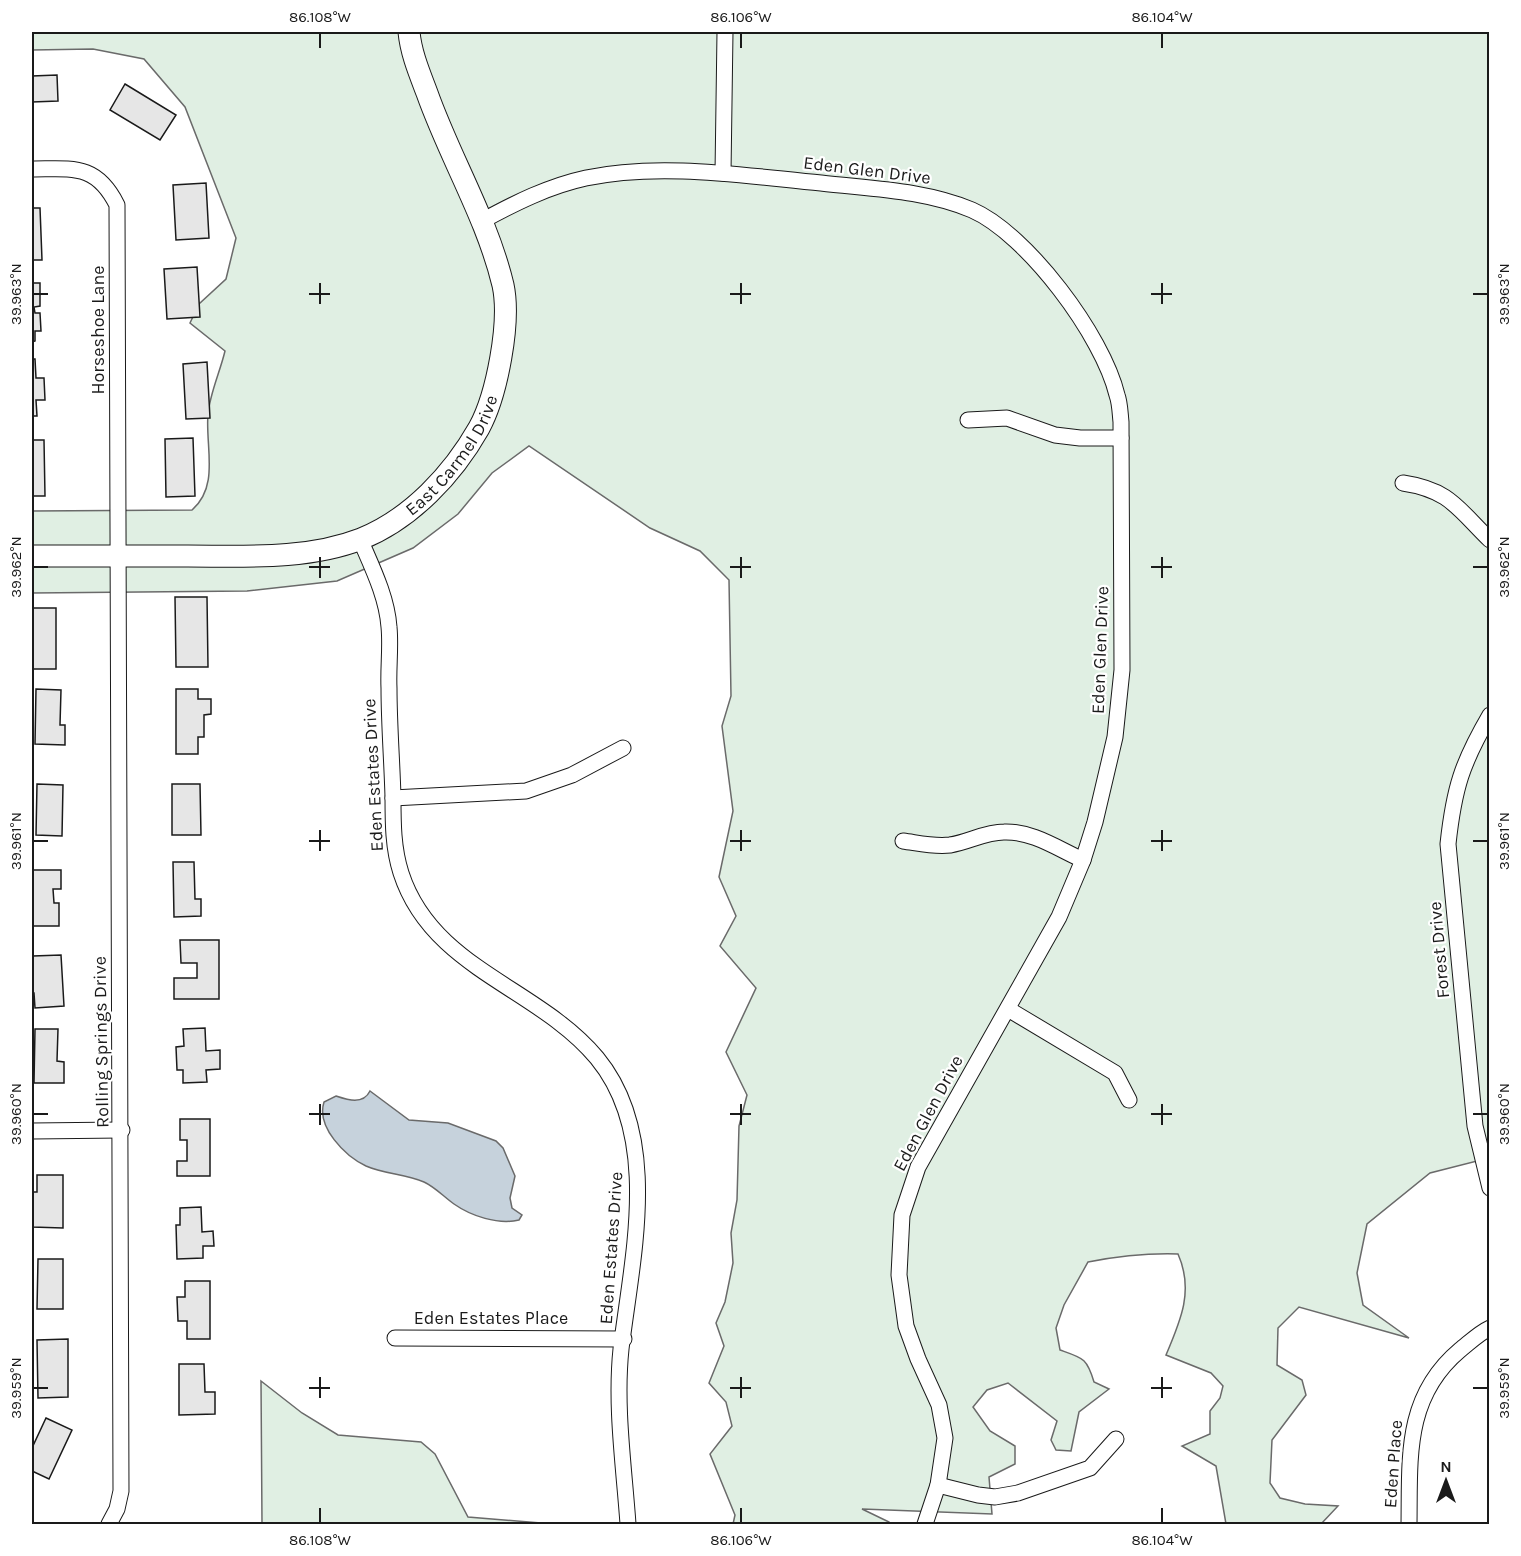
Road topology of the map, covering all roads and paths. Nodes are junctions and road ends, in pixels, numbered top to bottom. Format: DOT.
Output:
graph roads {
  1 [pos="410,32"];
  2 [pos="725,32"];
  3 [pos="32,169"];
  4 [pos="723,173"];
  5 [pos="482,221"];
  6 [pos="968,420"];
  7 [pos="1121,438"];
  8 [pos="1403,483"];
  9 [pos="360,539"];
  10 [pos="1490,540"];
  11 [pos="32,556"];
  12 [pos="118,556"];
  13 [pos="1490,715"];
  14 [pos="623,748"];
  15 [pos="393,798"];
  16 [pos="903,841"];
  17 [pos="1083,860"];
  18 [pos="1008,1009"];
  19 [pos="1128,1100"];
  20 [pos="122,1130"];
  21 [pos="32,1131"];
  22 [pos="1490,1188"];
  23 [pos="1490,1328"];
  24 [pos="395,1338"];
  25 [pos="624,1339"];
  26 [pos="1116,1439"];
  27 [pos="938,1485"];
  28 [pos="109,1524"];
  29 [pos="628,1524"];
  30 [pos="925,1524"];
  31 [pos="1409,1524"];
  1 -- 5 [label="street, East Carmel Drive"];
  2 -- 4 [label="street"];
  3 -- 12 [label="street, Horseshoe Lane"];
  4 -- 5 [label="street, Eden Glen Drive"];
  4 -- 7 [label="street, Eden Glen Drive"];
  5 -- 9 [label="street, East Carmel Drive"];
  6 -- 7 [label="street"];
  7 -- 17 [label="street, Eden Glen Drive"];
  8 -- 10 [label="street"];
  9 -- 12 [label="street, East Carmel Drive"];
  9 -- 15 [label="street, Eden Estates Drive"];
  11 -- 12 [label="street, East Carmel Drive"];
  12 -- 20 [label="street, Rolling Springs Drive"];
  13 -- 22 [label="street, Forest Drive"];
  14 -- 15 [label="street"];
  15 -- 25 [label="street, Eden Estates Drive"];
  16 -- 17 [label="street"];
  17 -- 18 [label="street, Eden Glen Drive"];
  18 -- 19 [label="street"];
  18 -- 27 [label="street, Eden Glen Drive"];
  20 -- 21 [label="street"];
  20 -- 28 [label="street, Rolling Springs Drive"];
  23 -- 31 [label="street, Eden Place"];
  24 -- 25 [label="street, Eden Estates Place"];
  25 -- 29 [label="street, Eden Estates Drive"];
  26 -- 27 [label="street"];
  27 -- 30 [label="street, Eden Glen Drive"];
}
